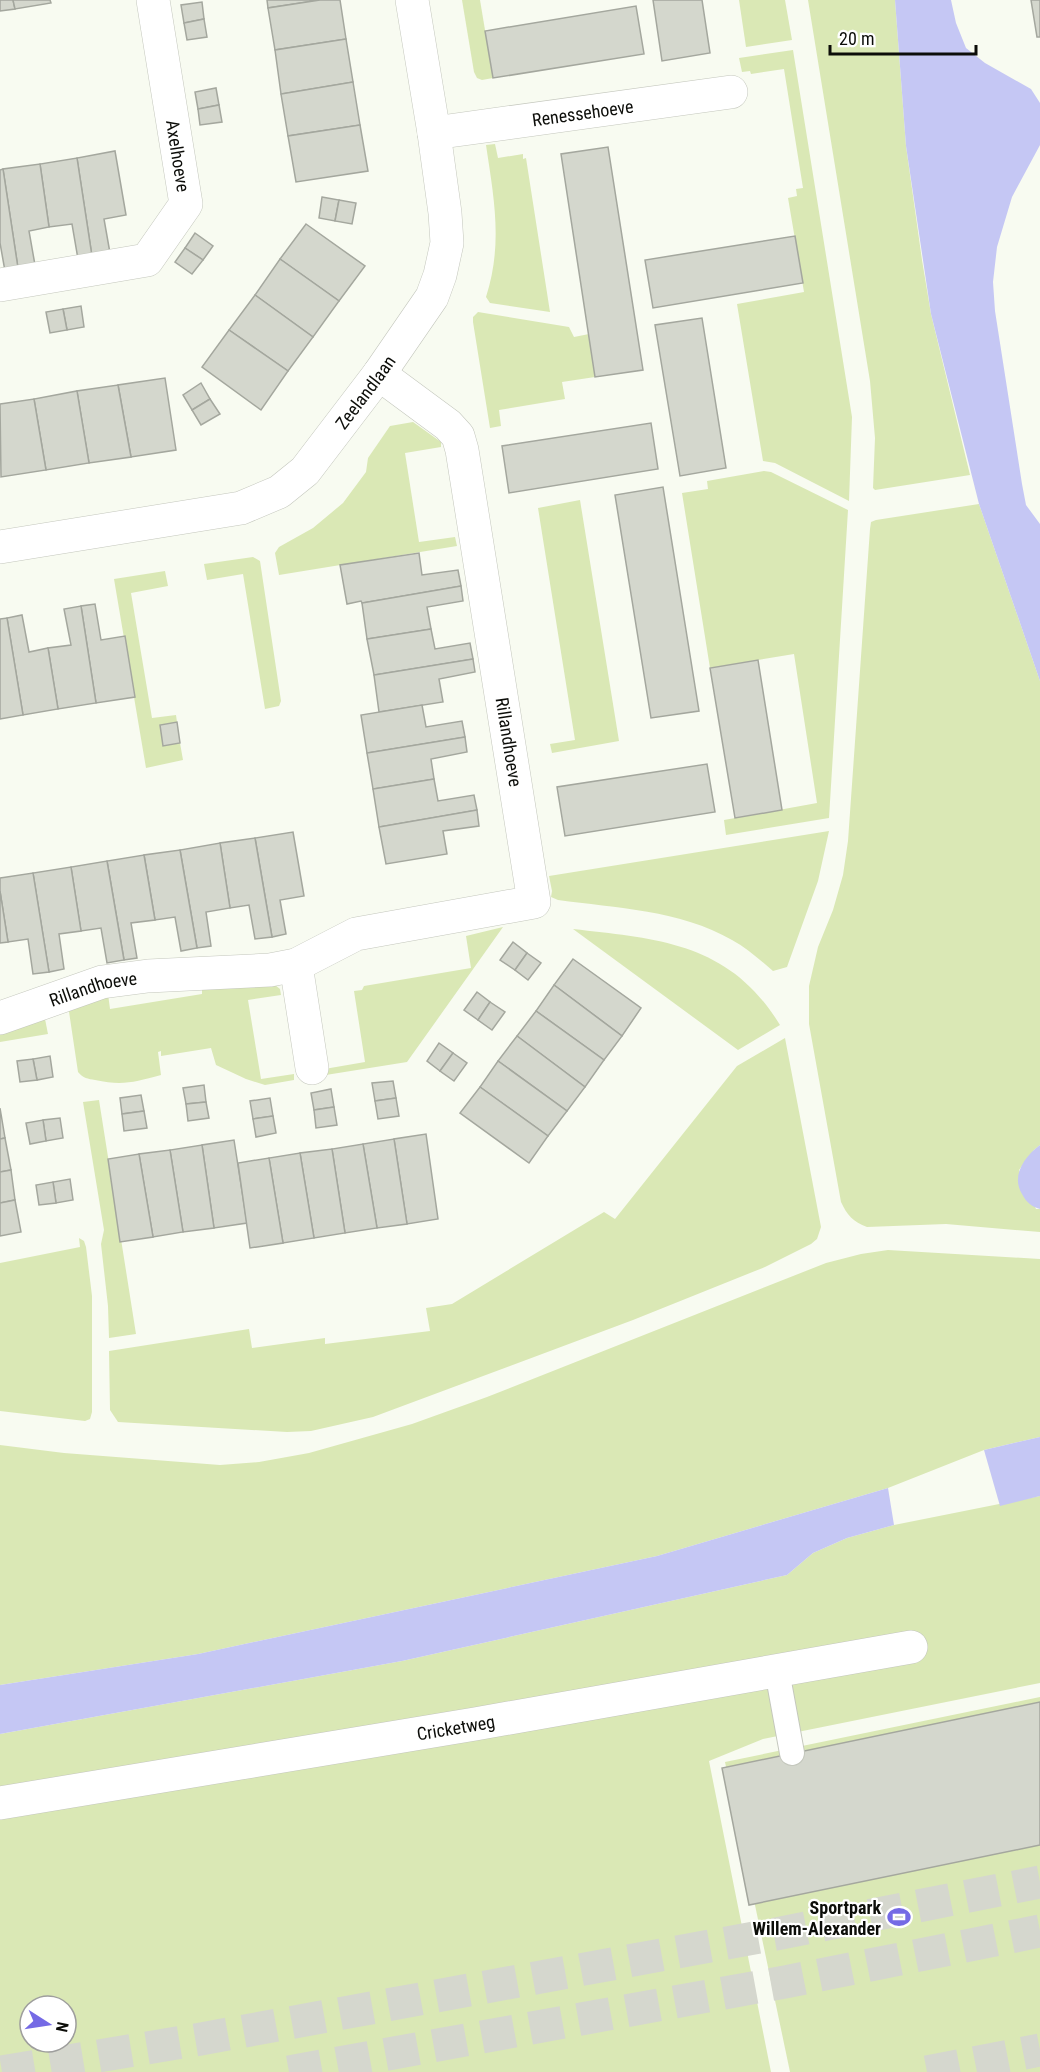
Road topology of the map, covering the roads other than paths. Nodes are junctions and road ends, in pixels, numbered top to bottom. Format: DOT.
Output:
graph roads {
  1 [pos="153,0"];
  2 [pos="412,0"];
  3 [pos="731,92"];
  4 [pos="434,133"];
  5 [pos="0,285"];
  6 [pos="379,374"];
  7 [pos="0,547"];
  8 [pos="296,965"];
  9 [pos="0,1018"];
  10 [pos="312,1068"];
  11 [pos="911,1647"];
  12 [pos="777,1671"];
  13 [pos="792,1753"];
  14 [pos="0,1803"];
  1 -- 5 [label="street, Axelhoeve"];
  2 -- 4 [label="street, Zeelandlaan"];
  3 -- 4 [label="street, Renessehoeve"];
  4 -- 6 [label="street, Zeelandlaan"];
  6 -- 7 [label="street, Zeelandlaan"];
  6 -- 8 [label="street, Rillandhoeve"];
  8 -- 9 [label="street, Rillandhoeve"];
  8 -- 10 [label="street"];
  11 -- 12 [label="street, Cricketweg"];
  12 -- 13 [label="lane"];
  12 -- 14 [label="street, Cricketweg"];
}
